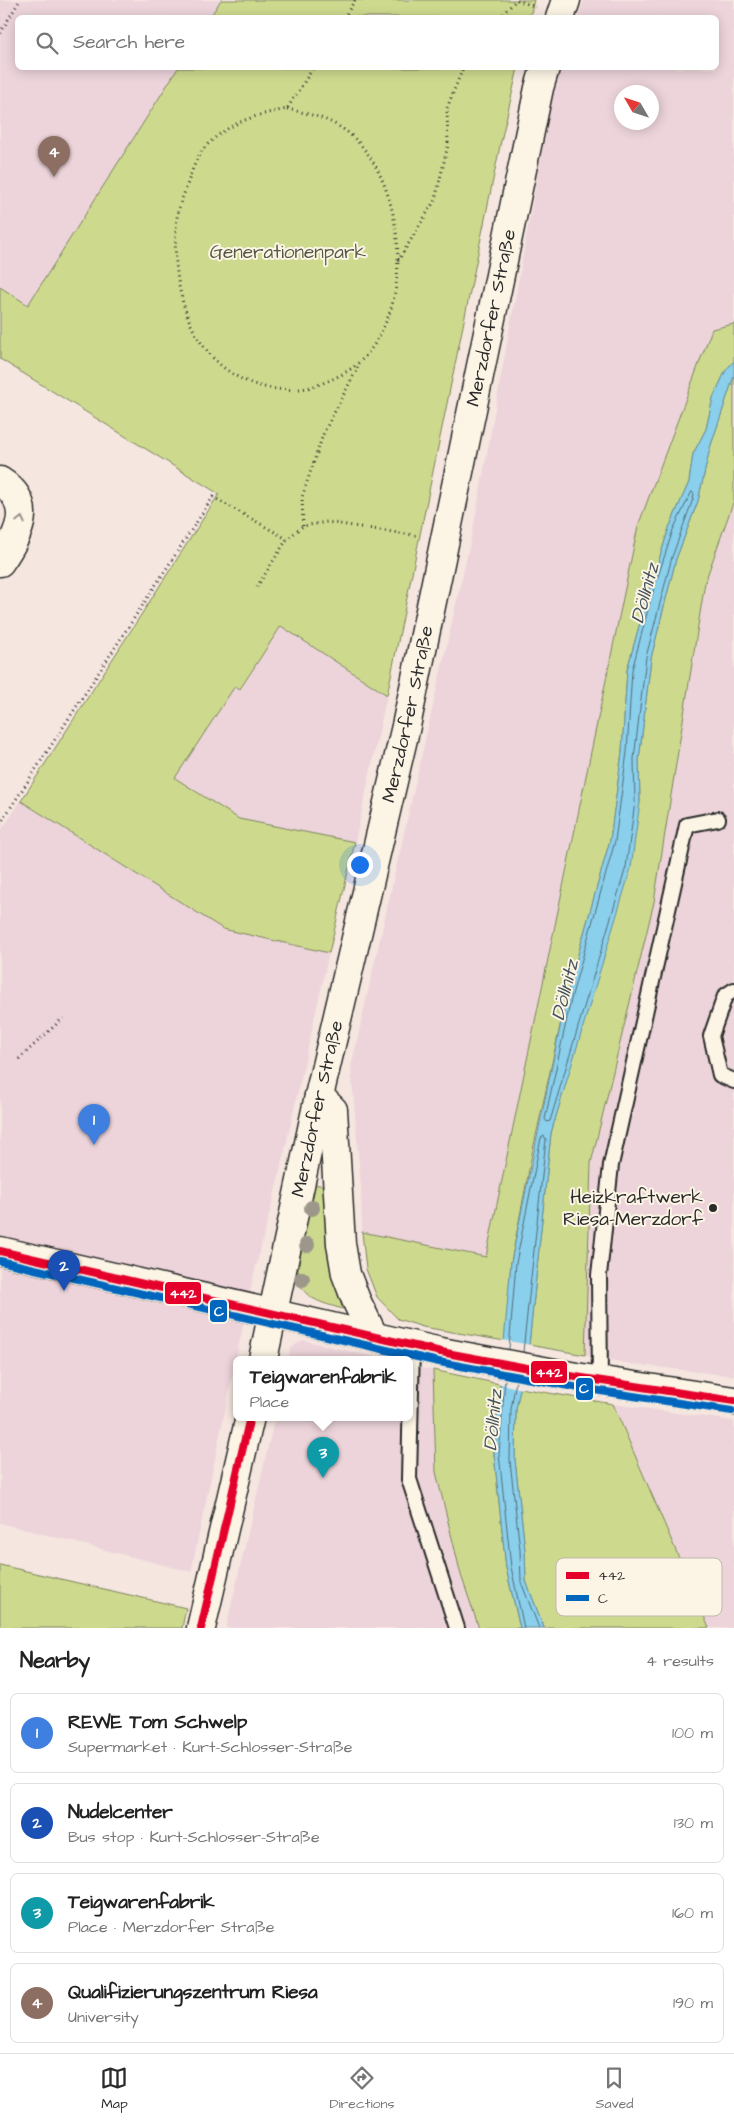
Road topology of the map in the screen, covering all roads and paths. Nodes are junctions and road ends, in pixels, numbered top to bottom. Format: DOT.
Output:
graph roads {
  1 [pos="20,0"];
  2 [pos="356,0"];
  3 [pos="516,0"];
  4 [pos="566,0"];
  5 [pos="346,15"];
  6 [pos="503,15"];
  7 [pos="561,15"];
  8 [pos="0,33"];
  9 [pos="312,70"];
  10 [pos="462,70"];
  11 [pos="544,70"];
  12 [pos="287,109"];
  13 [pos="398,261"];
  14 [pos="360,364"];
  15 [pos="0,481"];
  16 [pos="303,526"];
  17 [pos="287,539"];
  18 [pos="445,539"];
  19 [pos="0,562"];
  20 [pos="257,587"];
  21 [pos="718,819"];
  22 [pos="0,824"];
  23 [pos="734,990"];
  24 [pos="63,1018"];
  25 [pos="19,1060"];
  26 [pos="734,1081"];
  27 [pos="319,1096"];
  28 [pos="0,1251"];
  29 [pos="273,1313"];
  30 [pos="373,1335"];
  31 [pos="412,1345"];
  32 [pos="264,1356"];
  33 [pos="412,1356"];
  34 [pos="588,1379"];
  35 [pos="734,1401"];
  36 [pos="249,1421"];
  37 [pos="410,1421"];
  38 [pos="201,1628"];
  39 [pos="456,1628"];
  1 -- 8 [label="path"];
  2 -- 5 [label="path"];
  3 -- 6 [label="path"];
  4 -- 7 [label="street"];
  9 -- 12 [label="path"];
  10 -- 13 [label="path"];
  11 -- 18 [label="street, Merzdorfer Straße"];
  12 -- 13 [label="path"];
  12 -- 14 [label="path"];
  13 -- 14 [label="path"];
  14 -- 16 [label="path"];
  19 -- 15 [label="street, one-way"];
  16 -- 17 [label="path"];
  16 -- 18 [label="path"];
  17 -- 20 [label="path"];
  17 -- 22 [label="path"];
  18 -- 27 [label="street, Merzdorfer Straße"];
  21 -- 34 [label="lane"];
  23 -- 26 [label="lane"];
  24 -- 25 [label="path"];
  27 -- 29 [label="street, Merzdorfer Straße"];
  27 -- 30 [label="street"];
  28 -- 29 [label="street"];
  29 -- 30 [label="street"];
  29 -- 32 [label="street, Merzdorfer Straße"];
  30 -- 31 [label="street"];
  31 -- 33 [label="lane"];
  31 -- 34 [label="street"];
  34 -- 35 [label="street"];
  36 -- 38 [label="street"];
  37 -- 39 [label="lane"];
}
